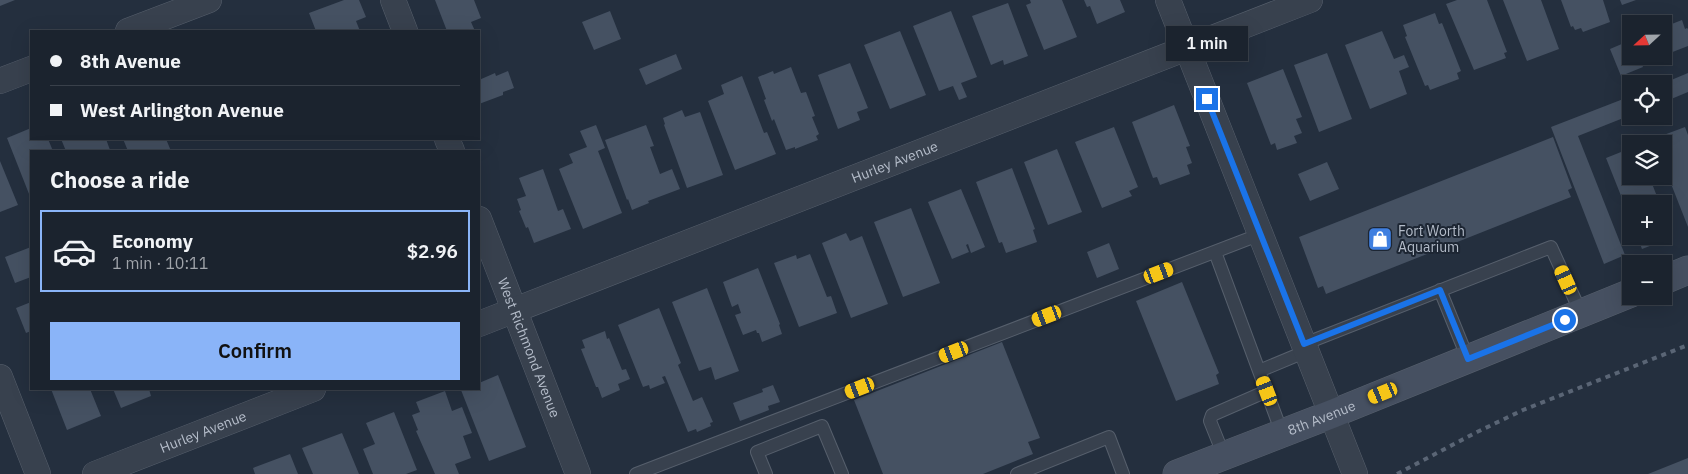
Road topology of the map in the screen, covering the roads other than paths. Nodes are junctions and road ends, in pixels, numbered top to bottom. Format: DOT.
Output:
graph roads {
  1 [pos="209,0"];
  2 [pos="393,0"];
  3 [pos="1168,0"];
  4 [pos="1310,0"];
  5 [pos="131,30"];
  6 [pos="405,30"];
  7 [pos="1187,48"];
  8 [pos="30,69"];
  9 [pos="0,81"];
  10 [pos="480,222"];
  11 [pos="1261,234"];
  12 [pos="1215,252"];
  13 [pos="1688,270"];
  14 [pos="1672,277"];
  15 [pos="1440,290"];
  16 [pos="1622,297"];
  17 [pos="514,310"];
  18 [pos="1581,313"];
  19 [pos="480,324"];
  20 [pos="1305,347"];
  21 [pos="1468,359"];
  22 [pos="1259,371"];
  23 [pos="0,377"];
  24 [pos="310,390"];
  25 [pos="1267,391"];
  26 [pos="1332,414"];
  27 [pos="1282,433"];
  28 [pos="1224,456"];
  29 [pos="38,474"];
  30 [pos="95,474"];
  31 [pos="578,474"];
  32 [pos="636,474"];
  33 [pos="766,474"];
  34 [pos="842,474"];
  35 [pos="1017,474"];
  36 [pos="1123,474"];
  37 [pos="1177,474"];
  38 [pos="1355,474"];
  1 -- 5 [label="street"];
  2 -- 6 [label="street"];
  3 -- 7 [label="street"];
  4 -- 7 [label="street, Hurley Avenue"];
  7 -- 11 [label="street"];
  7 -- 17 [label="street, Hurley Avenue"];
  8 -- 9 [label="street"];
  10 -- 17 [label="street, West Richmond Avenue"];
  11 -- 12 [label="lane"];
  11 -- 20 [label="street"];
  12 -- 22 [label="lane"];
  12 -- 32 [label="lane"];
  13 -- 14 [label="main road"];
  15 -- 18 [label="lane"];
  15 -- 20 [label="lane"];
  15 -- 21 [label="lane"];
  16 -- 18 [label="main road, 8th Avenue"];
  17 -- 19 [label="street, Hurley Avenue"];
  17 -- 31 [label="street, West Richmond Avenue"];
  18 -- 21 [label="main road, 8th Avenue"];
  20 -- 22 [label="lane"];
  20 -- 26 [label="street"];
  21 -- 26 [label="main road, 8th Avenue"];
  22 -- 25 [label="lane"];
  23 -- 29 [label="street"];
  24 -- 30 [label="street, Hurley Avenue"];
  25 -- 27 [label="lane"];
  25 -- 28 [label="lane"];
  26 -- 27 [label="main road, 8th Avenue"];
  26 -- 38 [label="street"];
  27 -- 28 [label="main road, 8th Avenue"];
  28 -- 37 [label="main road, 8th Avenue"];
  33 -- 34 [label="lane"];
  35 -- 36 [label="lane"];
}
